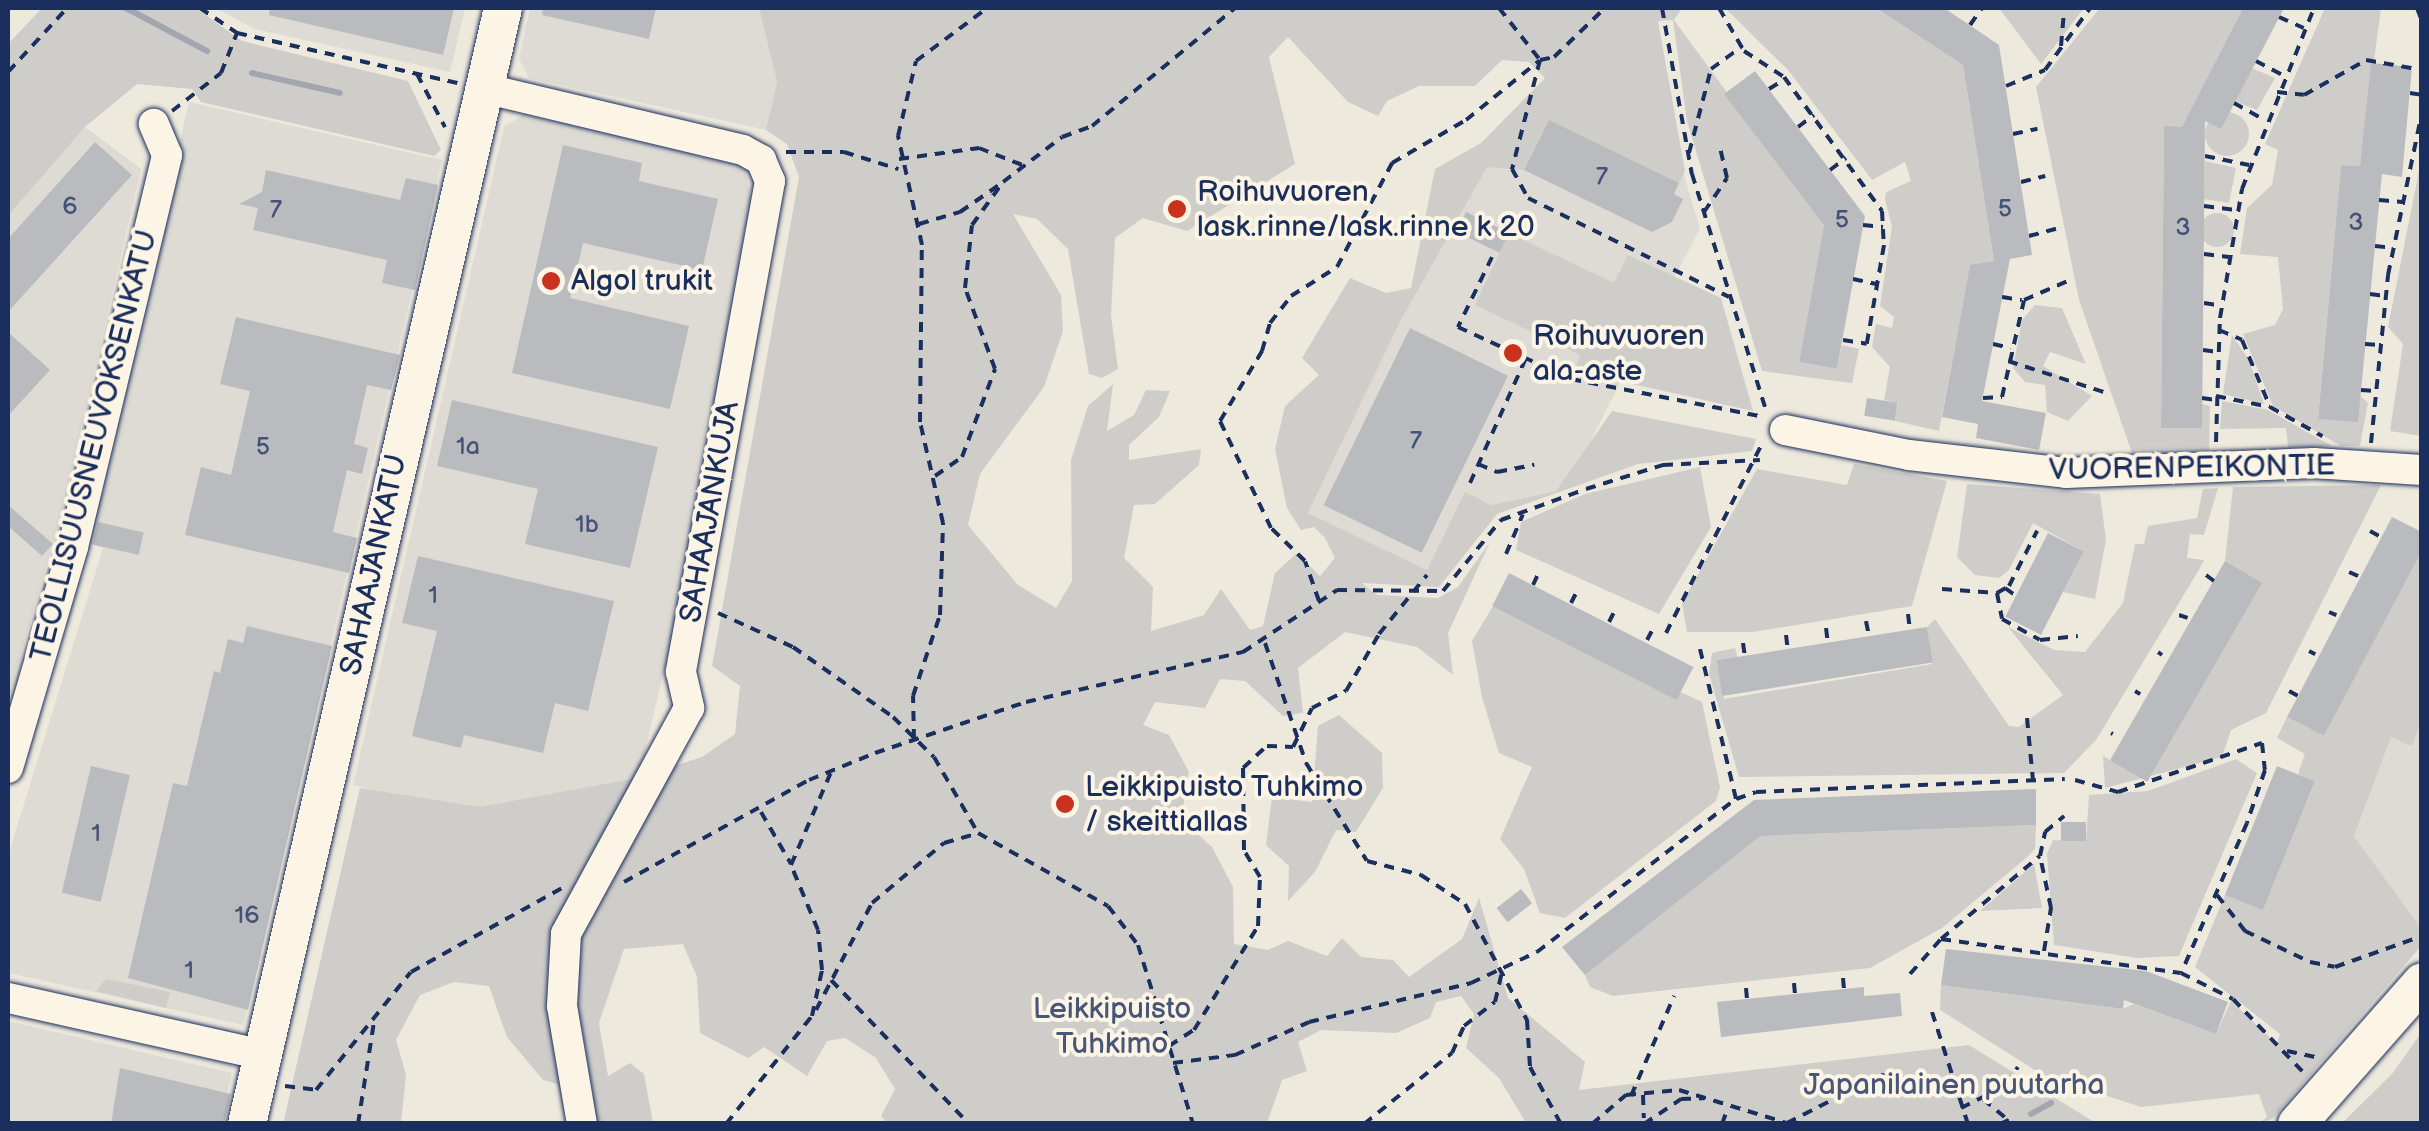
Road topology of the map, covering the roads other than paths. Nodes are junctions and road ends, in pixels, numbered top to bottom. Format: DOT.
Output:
graph roads {
  1 [pos="503,8"];
  2 [pos="473,86"];
  3 [pos="154,124"];
  4 [pos="1773,424"];
  5 [pos="2422,470"];
  6 [pos="8,768"];
  7 [pos="2422,982"];
  8 [pos="8,998"];
  9 [pos="272,1070"];
  10 [pos="248,1124"];
  11 [pos="582,1124"];
  12 [pos="2297,1124"];
  1 -- 2 [label="main road, SAHAAJANKATU"];
  2 -- 9 [label="main road, SAHAAJANKATU"];
  2 -- 11 [label="street, SAHAAJANKUJA"];
  3 -- 6 [label="street, TEOLLISUUSNEUVOKSENKATU"];
  4 -- 5 [label="street, VUORENPEIKONTIE"];
  7 -- 12 [label="main road"];
  8 -- 9 [label="street"];
  9 -- 10 [label="main road, SAHAAJANKATU"];
}
